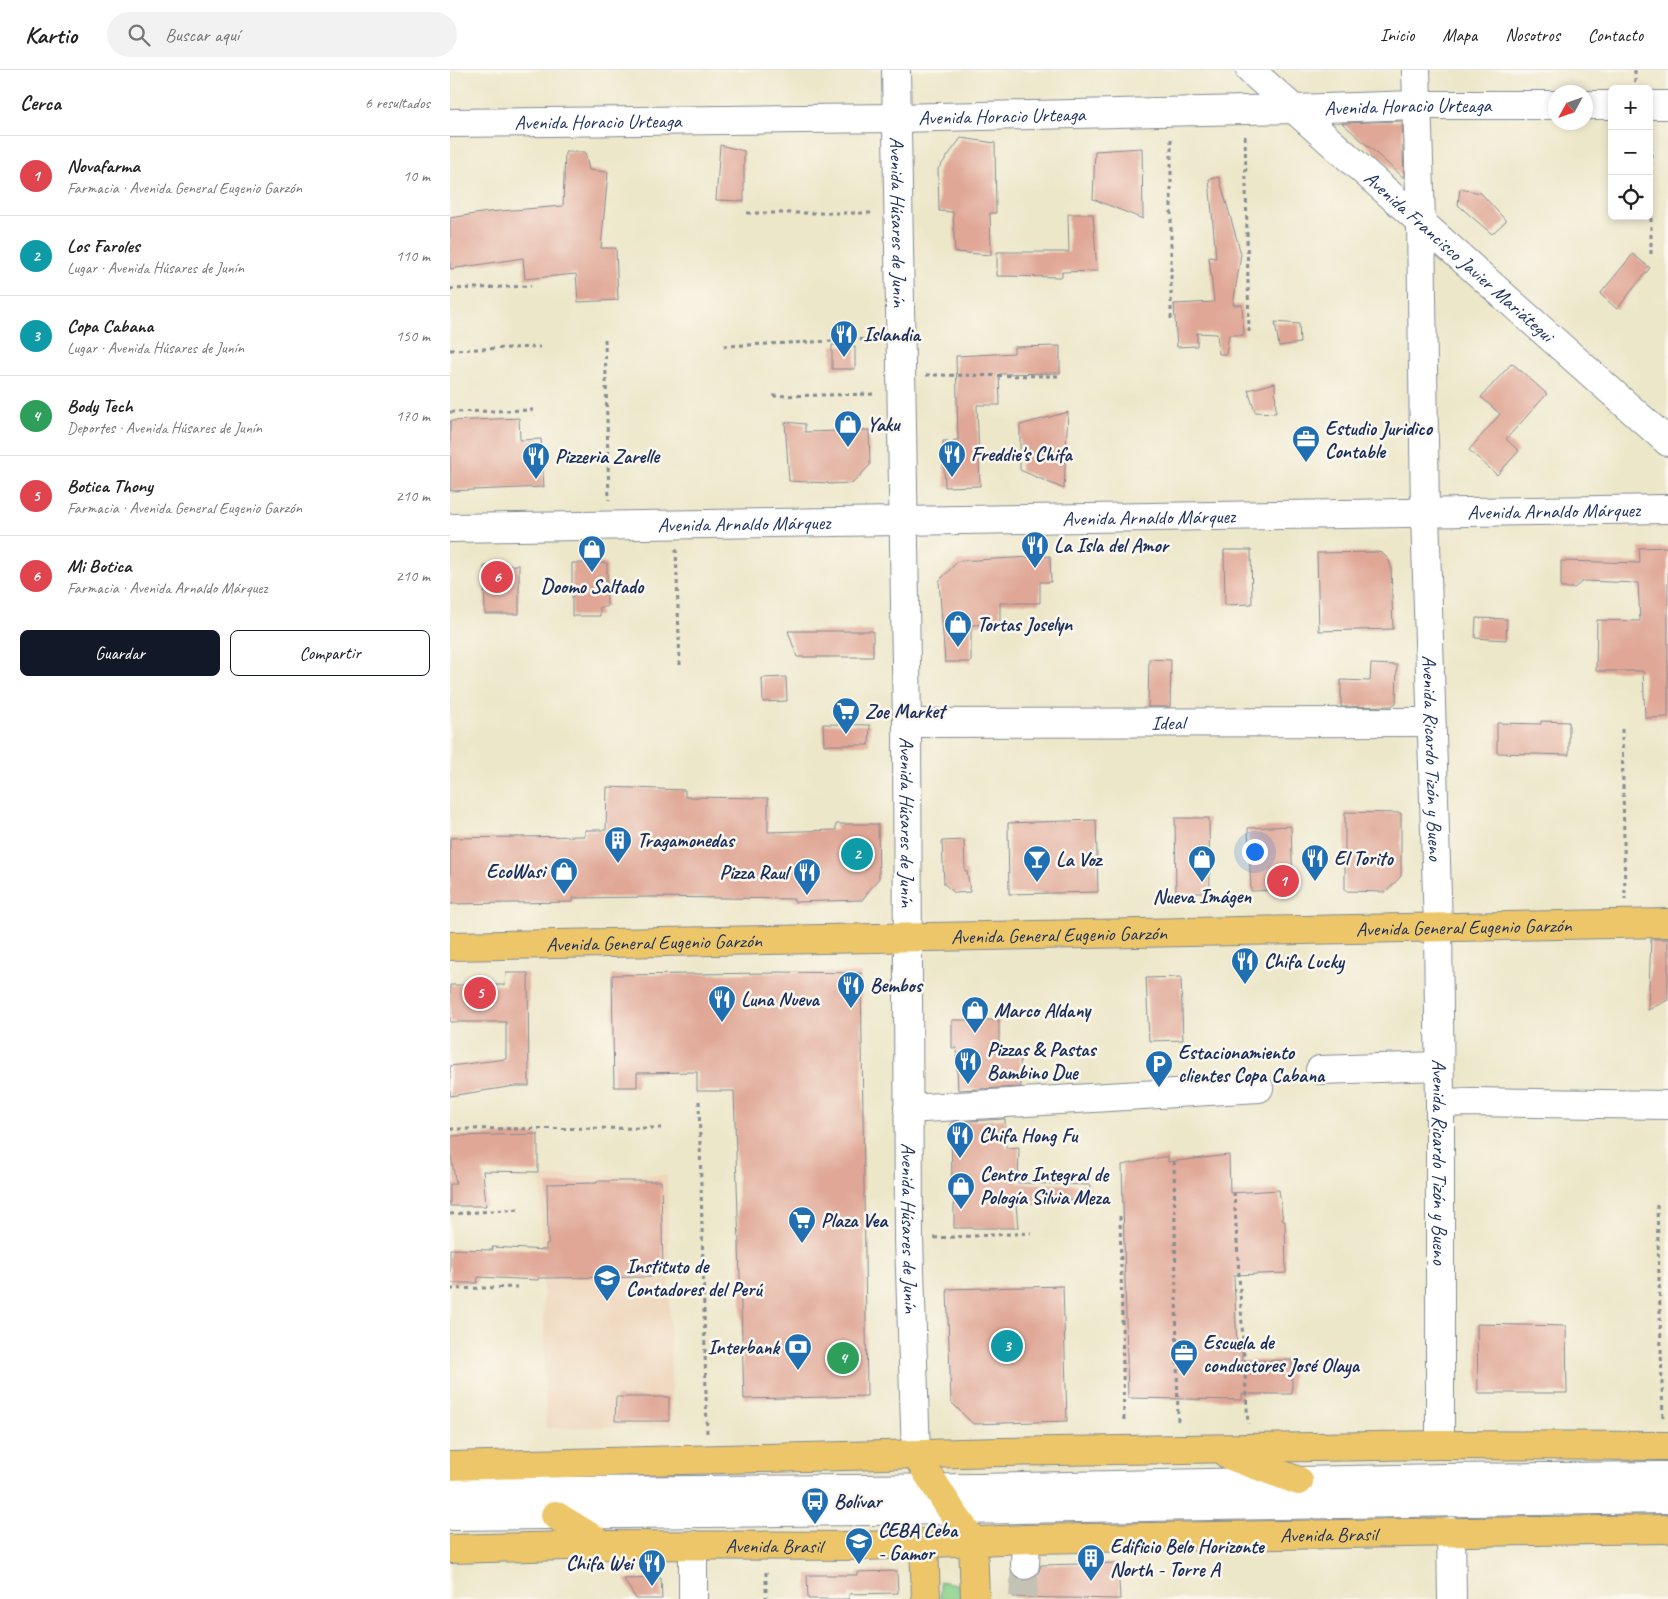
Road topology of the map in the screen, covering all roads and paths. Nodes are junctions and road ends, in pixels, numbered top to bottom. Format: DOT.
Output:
graph roads {
  1 [pos="896,70"];
  2 [pos="1250,70"];
  3 [pos="1416,70"];
  4 [pos="1635,70"];
  5 [pos="1643,85"];
  6 [pos="1416,104"];
  7 [pos="1548,105"];
  8 [pos="1593,105"];
  9 [pos="1608,105"];
  10 [pos="1294,109"];
  11 [pos="1243,110"];
  12 [pos="1172,112"];
  13 [pos="896,118"];
  14 [pos="450,124"];
  15 [pos="1651,130"];
  16 [pos="747,213"];
  17 [pos="898,214"];
  18 [pos="1421,221"];
  19 [pos="1652,257"];
  20 [pos="531,286"];
  21 [pos="450,288"];
  22 [pos="1171,319"];
  23 [pos="1249,333"];
  24 [pos="900,338"];
  25 [pos="605,339"];
  26 [pos="724,346"];
  27 [pos="540,347"];
  28 [pos="450,350"];
  29 [pos="1058,376"];
  30 [pos="901,384"];
  31 [pos="773,396"];
  32 [pos="533,410"];
  33 [pos="450,412"];
  34 [pos="1668,442"];
  35 [pos="1668,509"];
  36 [pos="1425,513"];
  37 [pos="903,521"];
  38 [pos="675,524"];
  39 [pos="609,525"];
  40 [pos="450,528"];
  41 [pos="680,666"];
  42 [pos="1431,722"];
  43 [pos="906,724"];
  44 [pos="1622,729"];
  45 [pos="1668,923"];
  46 [pos="1626,924"];
  47 [pos="1438,927"];
  48 [pos="907,938"];
  49 [pos="450,946"];
  50 [pos="1440,1066"];
  51 [pos="1320,1070"];
  52 [pos="1259,1088"];
  53 [pos="699,1101"];
  54 [pos="1440,1103"];
  55 [pos="1668,1105"];
  56 [pos="908,1109"];
  57 [pos="661,1128"];
  58 [pos="450,1129"];
  59 [pos="1174,1161"];
  60 [pos="1234,1192"];
  61 [pos="1657,1205"];
  62 [pos="520,1210"];
  63 [pos="450,1214"];
  64 [pos="1120,1216"];
  65 [pos="1031,1233"];
  66 [pos="909,1239"];
  67 [pos="517,1287"];
  68 [pos="450,1289"];
  69 [pos="1124,1423"];
  70 [pos="1440,1445"];
  71 [pos="1666,1446"];
  72 [pos="1252,1448"];
  73 [pos="1176,1449"];
  74 [pos="1210,1449"];
  75 [pos="916,1454"];
  76 [pos="708,1460"];
  77 [pos="450,1466"];
  78 [pos="1668,1476"];
  79 [pos="1299,1481"];
  80 [pos="450,1492"];
  81 [pos="944,1499"];
  82 [pos="1668,1500"];
  83 [pos="555,1514"];
  84 [pos="450,1516"];
  85 [pos="1668,1529"];
  86 [pos="1451,1532"];
  87 [pos="972,1541"];
  88 [pos="924,1543"];
  89 [pos="604,1545"];
  90 [pos="693,1545"];
  91 [pos="450,1549"];
  92 [pos="693,1599"];
  93 [pos="926,1599"];
  94 [pos="975,1599"];
  95 [pos="1452,1599"];
  1 -- 13 [label="street, Avenida Húsares de Junín"];
  2 -- 10 [label="street, Avenida Francisco Javier Mariátegui"];
  3 -- 6 [label="street, Avenida Ricardo Tizón y Bueno"];
  4 -- 5 [label="path"];
  6 -- 7 [label="street, Avenida Horacio Urteaga"];
  6 -- 10 [label="street, Avenida Horacio Urteaga"];
  6 -- 18 [label="street, Avenida Ricardo Tizón y Bueno"];
  8 -- 9 [label="street"];
  10 -- 11 [label="street, Avenida Horacio Urteaga"];
  10 -- 18 [label="street, Avenida Francisco Javier Mariátegui"];
  11 -- 12 [label="street, Avenida Horacio Urteaga"];
  11 -- 23 [label="path"];
  12 -- 13 [label="street, Avenida Horacio Urteaga"];
  12 -- 22 [label="path"];
  13 -- 14 [label="street, Avenida Horacio Urteaga"];
  13 -- 17 [label="street, Avenida Húsares de Junín"];
  15 -- 19 [label="path"];
  16 -- 17 [label="path"];
  17 -- 24 [label="street, Avenida Húsares de Junín"];
  18 -- 34 [label="street, Avenida Francisco Javier Mariátegui"];
  18 -- 36 [label="street, Avenida Ricardo Tizón y Bueno"];
  20 -- 21 [label="path"];
  24 -- 26 [label="path"];
  24 -- 30 [label="street, Avenida Húsares de Junín"];
  25 -- 39 [label="path"];
  27 -- 28 [label="path"];
  29 -- 30 [label="path"];
  30 -- 31 [label="path"];
  30 -- 37 [label="street, Avenida Húsares de Junín"];
  32 -- 33 [label="path"];
  35 -- 36 [label="street, Avenida Arnaldo Márquez"];
  36 -- 37 [label="street, Avenida Arnaldo Márquez"];
  36 -- 42 [label="street, Avenida Ricardo Tizón y Bueno"];
  37 -- 38 [label="street, Avenida Arnaldo Márquez"];
  37 -- 43 [label="street, Avenida Húsares de Junín"];
  38 -- 39 [label="street, Avenida Arnaldo Márquez"];
  38 -- 41 [label="path"];
  39 -- 40 [label="street, Avenida Arnaldo Márquez"];
  42 -- 43 [label="street, Ideal"];
  42 -- 47 [label="street, Avenida Ricardo Tizón y Bueno"];
  43 -- 48 [label="street, Avenida Húsares de Junín"];
  44 -- 46 [label="path"];
  45 -- 46 [label="main road, Avenida General Eugenio Garzón"];
  46 -- 47 [label="main road, Avenida General Eugenio Garzón"];
  47 -- 48 [label="main road, Avenida General Eugenio Garzón"];
  47 -- 50 [label="street, Avenida Ricardo Tizón y Bueno"];
  48 -- 49 [label="main road, Avenida General Eugenio Garzón"];
  48 -- 56 [label="street, Avenida Húsares de Junín"];
  50 -- 51 [label="street"];
  50 -- 54 [label="street, Avenida Ricardo Tizón y Bueno"];
  52 -- 56 [label="street"];
  53 -- 76 [label="path"];
  54 -- 55 [label="street"];
  54 -- 70 [label="street, Avenida Ricardo Tizón y Bueno"];
  56 -- 66 [label="street, Avenida Húsares de Junín"];
  57 -- 58 [label="path"];
  59 -- 73 [label="path"];
  60 -- 72 [label="path"];
  61 -- 71 [label="path"];
  62 -- 63 [label="path"];
  64 -- 69 [label="path"];
  65 -- 66 [label="path"];
  66 -- 75 [label="street, Avenida Húsares de Junín"];
  67 -- 68 [label="path"];
  70 -- 71 [label="main road"];
  70 -- 72 [label="main road"];
  72 -- 74 [label="main road"];
  73 -- 74 [label="main road"];
  73 -- 75 [label="main road"];
  74 -- 79 [label="main road"];
  75 -- 76 [label="main road"];
  75 -- 81 [label="main road"];
  76 -- 77 [label="main road"];
  78 -- 79 [label="street, Avenida Brasil"];
  79 -- 81 [label="street, Avenida Brasil"];
  80 -- 81 [label="street, Avenida Brasil"];
  81 -- 82 [label="street, Avenida Brasil"];
  81 -- 83 [label="street, Avenida Brasil"];
  81 -- 87 [label="main road"];
  83 -- 84 [label="street, Avenida Brasil"];
  83 -- 89 [label="main road"];
  85 -- 86 [label="main road, Avenida Brasil"];
  86 -- 87 [label="main road, Avenida Brasil"];
  86 -- 95 [label="street"];
  87 -- 88 [label="main road, Avenida Brasil"];
  87 -- 94 [label="main road"];
  88 -- 90 [label="main road, Avenida Brasil"];
  88 -- 93 [label="main road"];
  89 -- 90 [label="main road, Avenida Brasil"];
  89 -- 91 [label="main road, Avenida Brasil"];
  90 -- 92 [label="street"];
}
